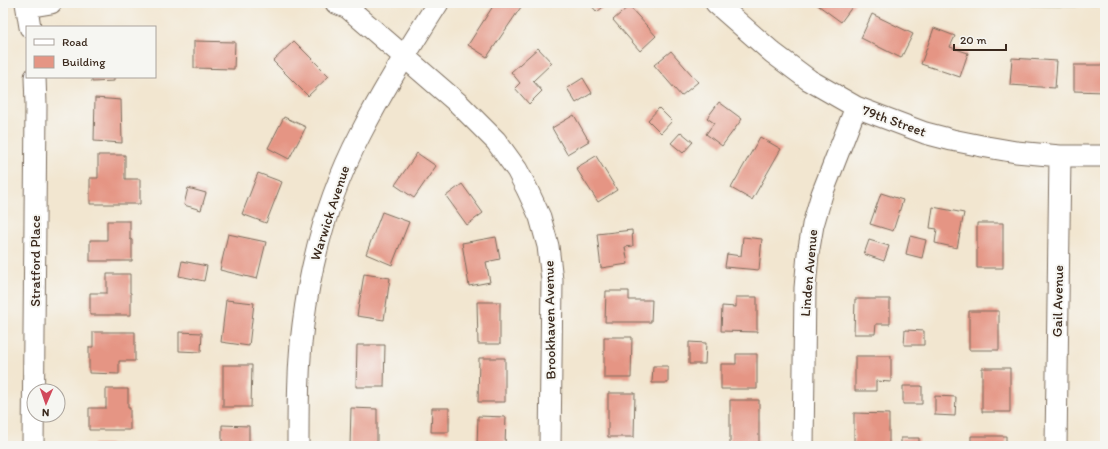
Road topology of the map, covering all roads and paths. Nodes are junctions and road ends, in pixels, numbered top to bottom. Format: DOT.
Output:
graph roads {
  1 [pos="51,3"];
  2 [pos="336,3"];
  3 [pos="438,3"];
  4 [pos="716,3"];
  5 [pos="28,12"];
  6 [pos="404,56"];
  7 [pos="35,78"];
  8 [pos="856,107"];
  9 [pos="1060,156"];
  10 [pos="1105,156"];
  11 [pos="33,446"];
  12 [pos="298,446"];
  13 [pos="550,446"];
  14 [pos="803,446"];
  15 [pos="1056,446"];
  1 -- 5 [label="street"];
  2 -- 6 [label="street, Brookhaven Avenue"];
  3 -- 6 [label="street, Warwick Avenue"];
  4 -- 8 [label="street, 79th Street"];
  6 -- 12 [label="street, Warwick Avenue"];
  6 -- 13 [label="street, Brookhaven Avenue"];
  7 -- 11 [label="street, Stratford Place"];
  8 -- 9 [label="street, 79th Street"];
  8 -- 14 [label="street, Linden Avenue"];
  9 -- 10 [label="street, 79th Street"];
  9 -- 15 [label="street, Gail Avenue"];
}
